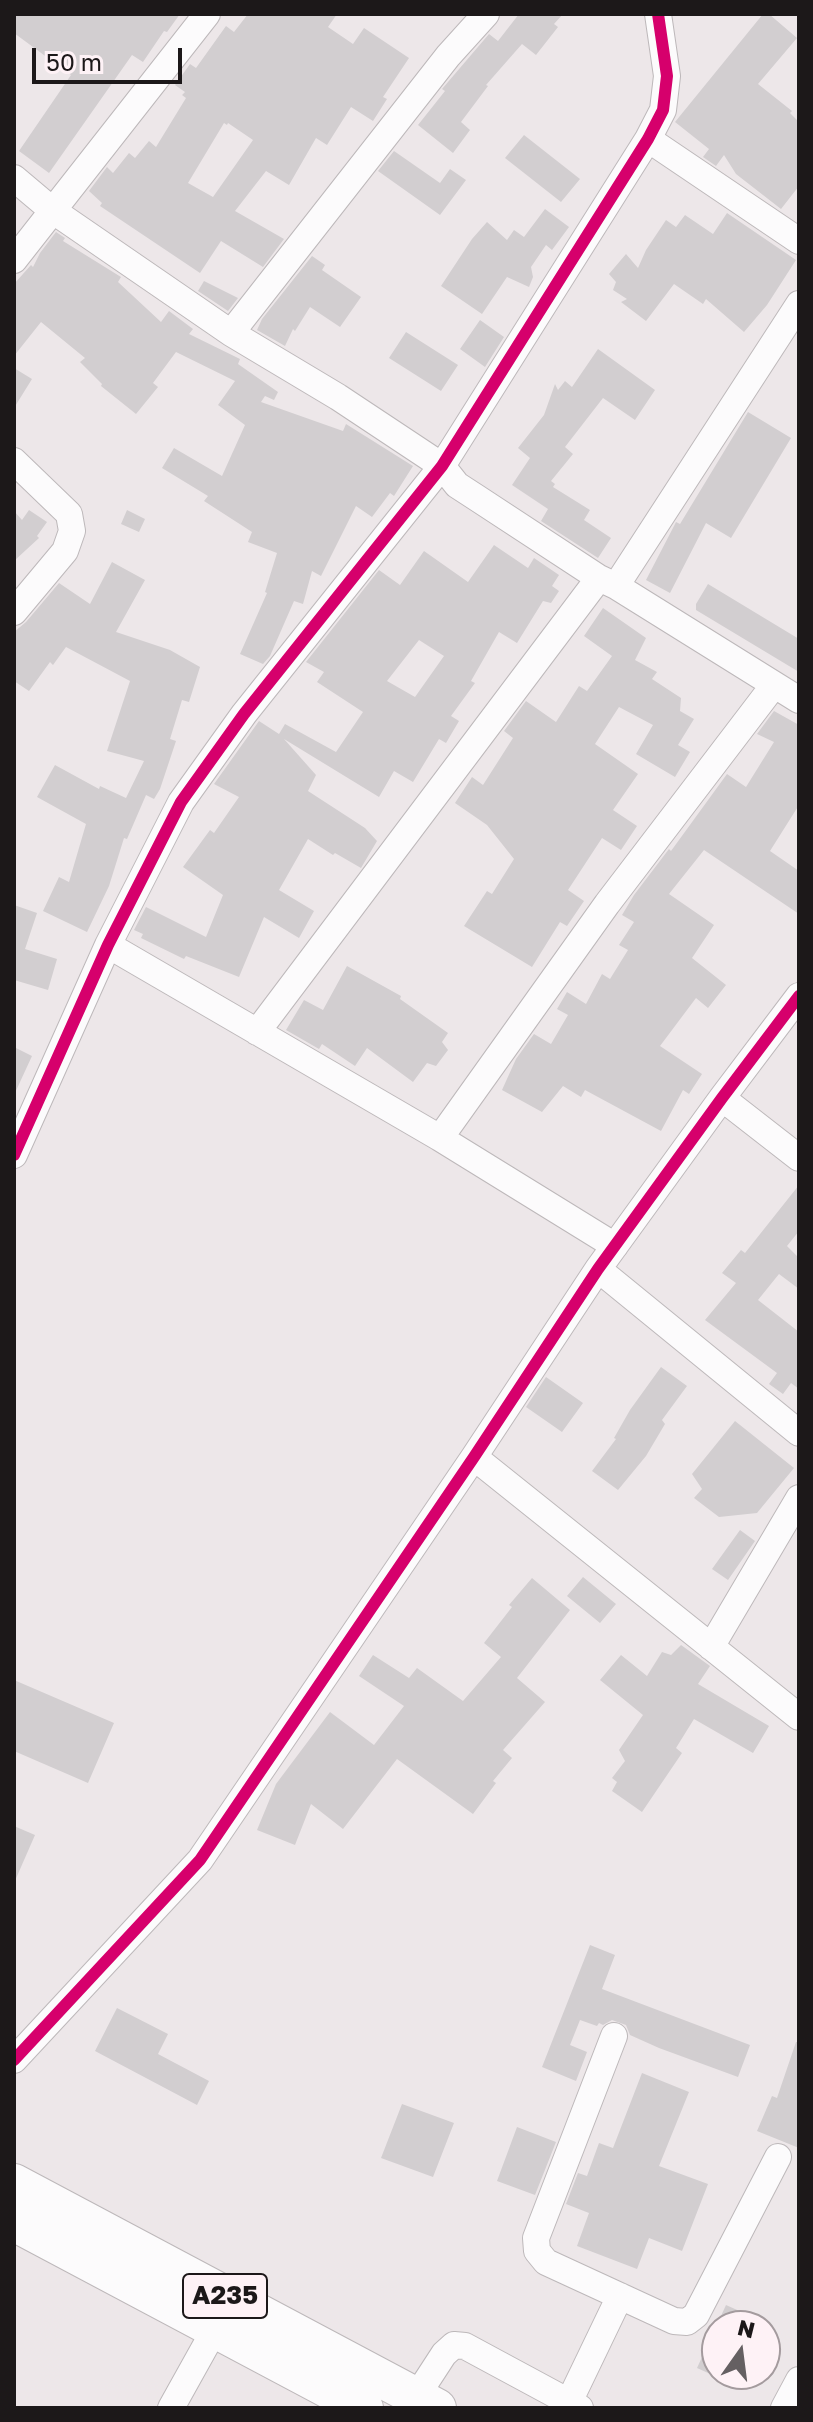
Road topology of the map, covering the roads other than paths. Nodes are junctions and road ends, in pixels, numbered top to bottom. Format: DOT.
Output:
graph roads {
  1 [pos="207,14"];
  2 [pos="486,14"];
  3 [pos="658,14"];
  4 [pos="648,139"];
  5 [pos="14,178"];
  6 [pos="52,210"];
  7 [pos="799,241"];
  8 [pos="14,260"];
  9 [pos="799,304"];
  10 [pos="231,333"];
  11 [pos="14,461"];
  12 [pos="442,466"];
  13 [pos="607,582"];
  14 [pos="14,612"];
  15 [pos="774,685"];
  16 [pos="799,700"];
  17 [pos="108,945"];
  18 [pos="799,996"];
  19 [pos="257,1032"];
  20 [pos="722,1098"];
  21 [pos="440,1138"];
  22 [pos="14,1155"];
  23 [pos="799,1158"];
  24 [pos="615,1246"];
  25 [pos="598,1269"];
  26 [pos="799,1433"];
  27 [pos="474,1457"];
  28 [pos="799,1498"];
  29 [pos="711,1647"];
  30 [pos="799,1717"];
  31 [pos="614,2036"];
  32 [pos="14,2060"];
  33 [pos="778,2157"];
  34 [pos="14,2183"];
  35 [pos="14,2222"];
  36 [pos="620,2296"];
  37 [pos="215,2329"];
  38 [pos="799,2380"];
  39 [pos="426,2402"];
  40 [pos="574,2405"];
  41 [pos="171,2408"];
  42 [pos="364,2408"];
  43 [pos="784,2408"];
  1 -- 6 [label="street"];
  2 -- 10 [label="street"];
  3 -- 4 [label="street"];
  4 -- 7 [label="street"];
  4 -- 12 [label="street"];
  5 -- 6 [label="street"];
  6 -- 8 [label="street"];
  6 -- 10 [label="street"];
  9 -- 13 [label="street"];
  10 -- 12 [label="street"];
  11 -- 14 [label="street"];
  12 -- 13 [label="street"];
  12 -- 17 [label="street"];
  13 -- 15 [label="street"];
  13 -- 19 [label="street"];
  15 -- 16 [label="street"];
  15 -- 21 [label="street"];
  17 -- 19 [label="street"];
  17 -- 22 [label="street"];
  18 -- 20 [label="street"];
  19 -- 21 [label="street"];
  20 -- 23 [label="street"];
  20 -- 24 [label="street"];
  21 -- 24 [label="street"];
  24 -- 25 [label="street"];
  25 -- 26 [label="street"];
  25 -- 27 [label="street"];
  27 -- 29 [label="street"];
  27 -- 32 [label="street"];
  28 -- 29 [label="street"];
  29 -- 30 [label="street"];
  31 -- 36 [label="street"];
  33 -- 36 [label="street"];
  34 -- 39 [label="highway, A235"];
  35 -- 37 [label="highway, A235"];
  36 -- 40 [label="street"];
  37 -- 41 [label="street"];
  37 -- 42 [label="highway, A235"];
  38 -- 43 [label="street"];
  39 -- 40 [label="street"];
}
